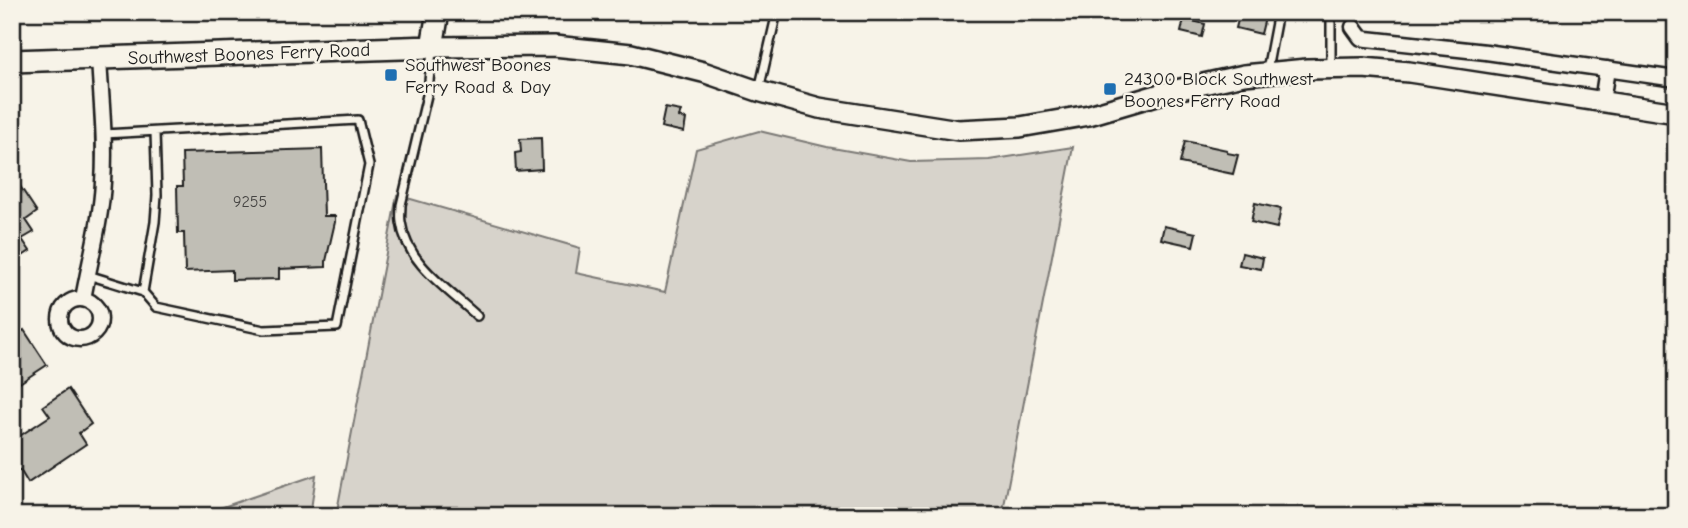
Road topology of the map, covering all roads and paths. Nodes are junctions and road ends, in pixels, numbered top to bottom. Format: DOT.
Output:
graph roads {
  1 [pos="438,12"];
  2 [pos="776,12"];
  3 [pos="1278,12"];
  4 [pos="1331,12"];
  5 [pos="1353,27"];
  6 [pos="432,47"];
  7 [pos="99,58"];
  8 [pos="12,61"];
  9 [pos="1331,69"];
  10 [pos="1607,69"];
  11 [pos="1267,73"];
  12 [pos="1676,79"];
  13 [pos="758,91"];
  14 [pos="1602,102"];
  15 [pos="1676,113"];
  16 [pos="155,132"];
  17 [pos="103,134"];
  18 [pos="87,275"];
  19 [pos="143,292"];
  20 [pos="83,299"];
  21 [pos="477,316"];
  1 -- 6 [label="main road"];
  2 -- 13 [label="lane"];
  3 -- 11 [label="lane"];
  4 -- 9 [label="lane"];
  5 -- 10 [label="street"];
  6 -- 7 [label="main road, Southwest Boones Ferry Road"];
  6 -- 13 [label="main road, Southwest Boones Ferry Road"];
  6 -- 21 [label="lane"];
  7 -- 8 [label="main road, Southwest Boones Ferry Road"];
  7 -- 17 [label="street"];
  9 -- 11 [label="main road, Southwest Boones Ferry Road"];
  9 -- 14 [label="main road, Southwest Boones Ferry Road"];
  10 -- 12 [label="street"];
  10 -- 14 [label="street"];
  11 -- 13 [label="main road, Southwest Boones Ferry Road"];
  14 -- 15 [label="main road, Southwest Boones Ferry Road"];
  16 -- 17 [label="lane"];
  16 -- 19 [label="lane"];
  16 -- 19 [label="lane"];
  17 -- 18 [label="street"];
  18 -- 19 [label="lane"];
  18 -- 20 [label="street"];
}
